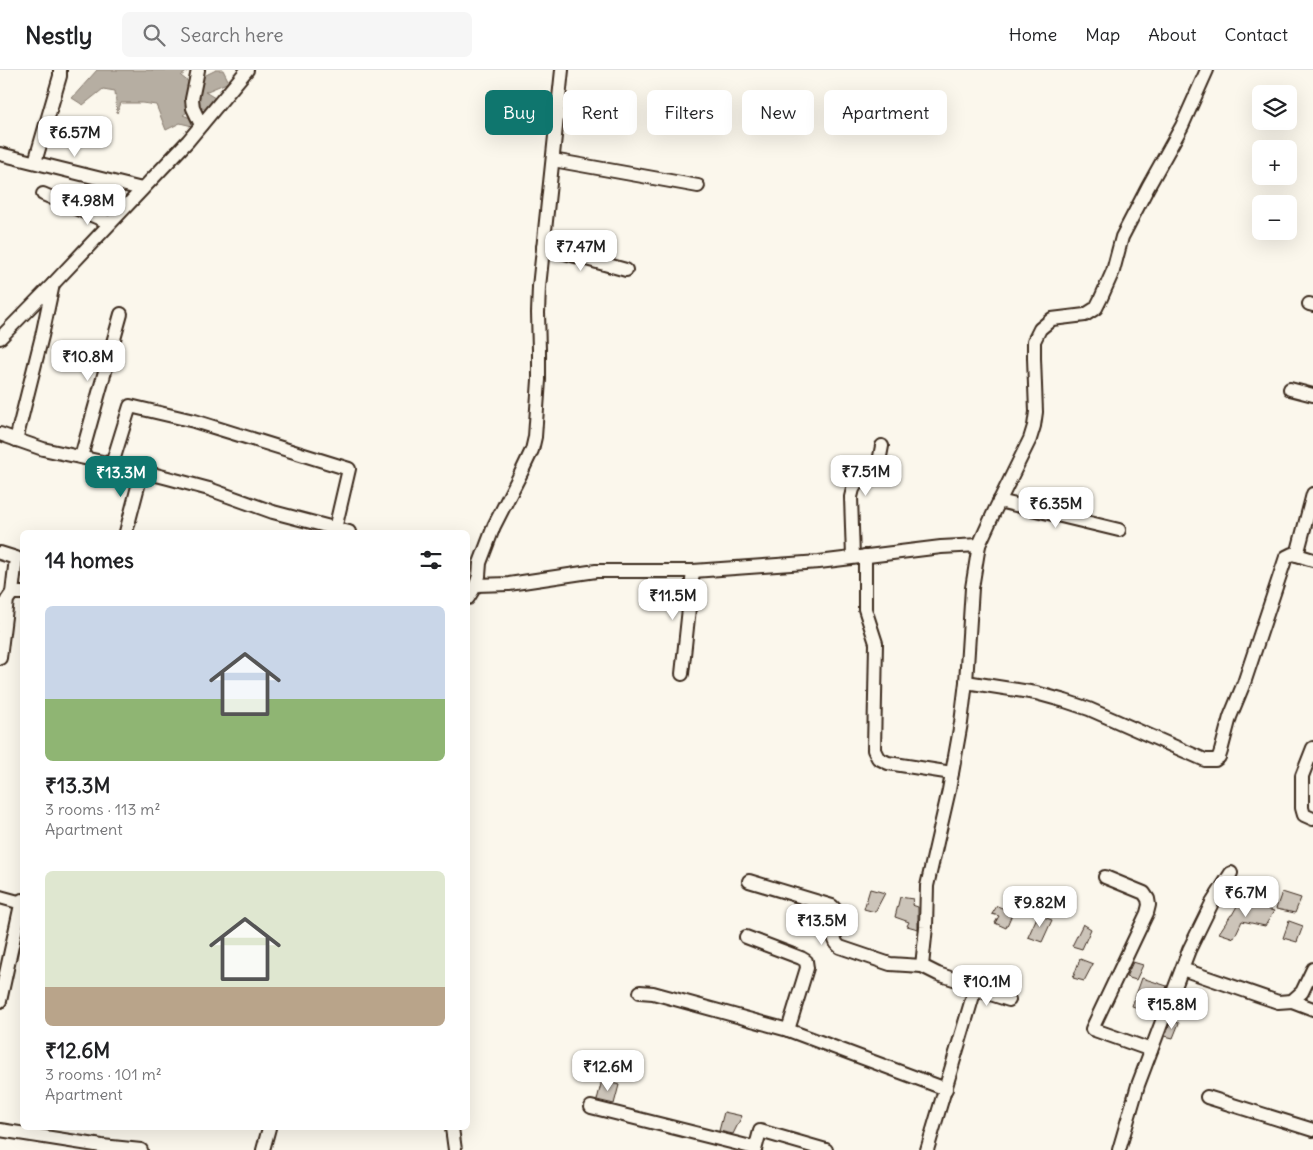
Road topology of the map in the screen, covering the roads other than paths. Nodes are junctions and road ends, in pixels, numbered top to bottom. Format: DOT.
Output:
graph roads {
  1 [pos="60,70"];
  2 [pos="198,70"];
  3 [pos="247,70"];
  4 [pos="562,70"];
  5 [pos="1207,70"];
  6 [pos="201,125"];
  7 [pos="0,154"];
  8 [pos="553,160"];
  9 [pos="35,162"];
  10 [pos="698,186"];
  11 [pos="142,189"];
  12 [pos="43,194"];
  13 [pos="110,223"];
  14 [pos="543,247"];
  15 [pos="626,270"];
  16 [pos="53,284"];
  17 [pos="121,314"];
  18 [pos="0,338"];
  19 [pos="1290,389"];
  20 [pos="1313,395"];
  21 [pos="0,434"];
  22 [pos="16,440"];
  23 [pos="882,446"];
  24 [pos="81,457"];
  25 [pos="112,464"];
  26 [pos="142,471"];
  27 [pos="1313,494"];
  28 [pos="999,501"];
  29 [pos="335,529"];
  30 [pos="127,530"];
  31 [pos="339,530"];
  32 [pos="1119,530"];
  33 [pos="979,545"];
  34 [pos="0,553"];
  35 [pos="1297,555"];
  36 [pos="859,557"];
  37 [pos="1313,560"];
  38 [pos="693,571"];
  39 [pos="470,572"];
  40 [pos="477,581"];
  41 [pos="17,593"];
  42 [pos="470,594"];
  43 [pos="3,611"];
  44 [pos="0,658"];
  45 [pos="682,674"];
  46 [pos="966,682"];
  47 [pos="1313,748"];
  48 [pos="952,773"];
  49 [pos="1313,819"];
  50 [pos="1231,872"];
  51 [pos="1105,878"];
  52 [pos="750,882"];
  53 [pos="0,897"];
  54 [pos="20,901"];
  55 [pos="20,910"];
  56 [pos="746,937"];
  57 [pos="922,966"];
  58 [pos="1182,969"];
  59 [pos="1313,969"];
  60 [pos="975,989"];
  61 [pos="640,992"];
  62 [pos="1009,1000"];
  63 [pos="0,1001"];
  64 [pos="1292,1001"];
  65 [pos="1313,1009"];
  66 [pos="788,1030"];
  67 [pos="1151,1050"];
  68 [pos="946,1089"];
  69 [pos="1207,1097"];
  70 [pos="591,1107"];
  71 [pos="0,1130"];
  72 [pos="268,1130"];
  73 [pos="452,1130"];
  74 [pos="1313,1130"];
  75 [pos="755,1149"];
  76 [pos="141,1150"];
  77 [pos="263,1150"];
  78 [pos="455,1150"];
  79 [pos="826,1150"];
  80 [pos="927,1150"];
  81 [pos="1119,1150"];
  1 -- 9 [label="street"];
  2 -- 6 [label="street"];
  3 -- 6 [label="street"];
  4 -- 8 [label="street"];
  5 -- 28 [label="street"];
  6 -- 11 [label="street"];
  7 -- 9 [label="street"];
  8 -- 10 [label="street"];
  8 -- 14 [label="street"];
  9 -- 11 [label="street"];
  11 -- 13 [label="street"];
  12 -- 13 [label="street"];
  13 -- 16 [label="street"];
  14 -- 15 [label="street"];
  14 -- 40 [label="street"];
  16 -- 18 [label="street"];
  16 -- 22 [label="street"];
  17 -- 24 [label="street"];
  19 -- 20 [label="street"];
  21 -- 22 [label="street"];
  22 -- 24 [label="street"];
  23 -- 36 [label="street"];
  24 -- 25 [label="street"];
  25 -- 26 [label="street"];
  25 -- 29 [label="street"];
  26 -- 29 [label="street"];
  26 -- 30 [label="street"];
  27 -- 35 [label="street"];
  28 -- 32 [label="street"];
  28 -- 33 [label="street"];
  29 -- 31 [label="street"];
  33 -- 36 [label="street"];
  33 -- 46 [label="street"];
  34 -- 41 [label="street"];
  35 -- 37 [label="street"];
  35 -- 46 [label="street"];
  36 -- 38 [label="street"];
  36 -- 48 [label="street"];
  38 -- 40 [label="street"];
  38 -- 45 [label="street"];
  39 -- 40 [label="street"];
  40 -- 42 [label="street"];
  41 -- 43 [label="street"];
  43 -- 44 [label="street"];
  46 -- 48 [label="street"];
  47 -- 49 [label="street"];
  48 -- 57 [label="street"];
  50 -- 58 [label="street"];
  51 -- 67 [label="street"];
  52 -- 57 [label="street"];
  53 -- 54 [label="street"];
  55 -- 63 [label="street"];
  56 -- 66 [label="street"];
  57 -- 60 [label="street"];
  58 -- 64 [label="street"];
  58 -- 67 [label="street"];
  59 -- 64 [label="street"];
  60 -- 62 [label="street"];
  60 -- 68 [label="street"];
  61 -- 66 [label="street"];
  64 -- 65 [label="street"];
  66 -- 68 [label="street"];
  67 -- 81 [label="street"];
  68 -- 80 [label="street"];
  69 -- 74 [label="street"];
  70 -- 75 [label="street"];
  71 -- 76 [label="street"];
  72 -- 77 [label="street"];
  73 -- 78 [label="street"];
  75 -- 79 [label="street"];
}
